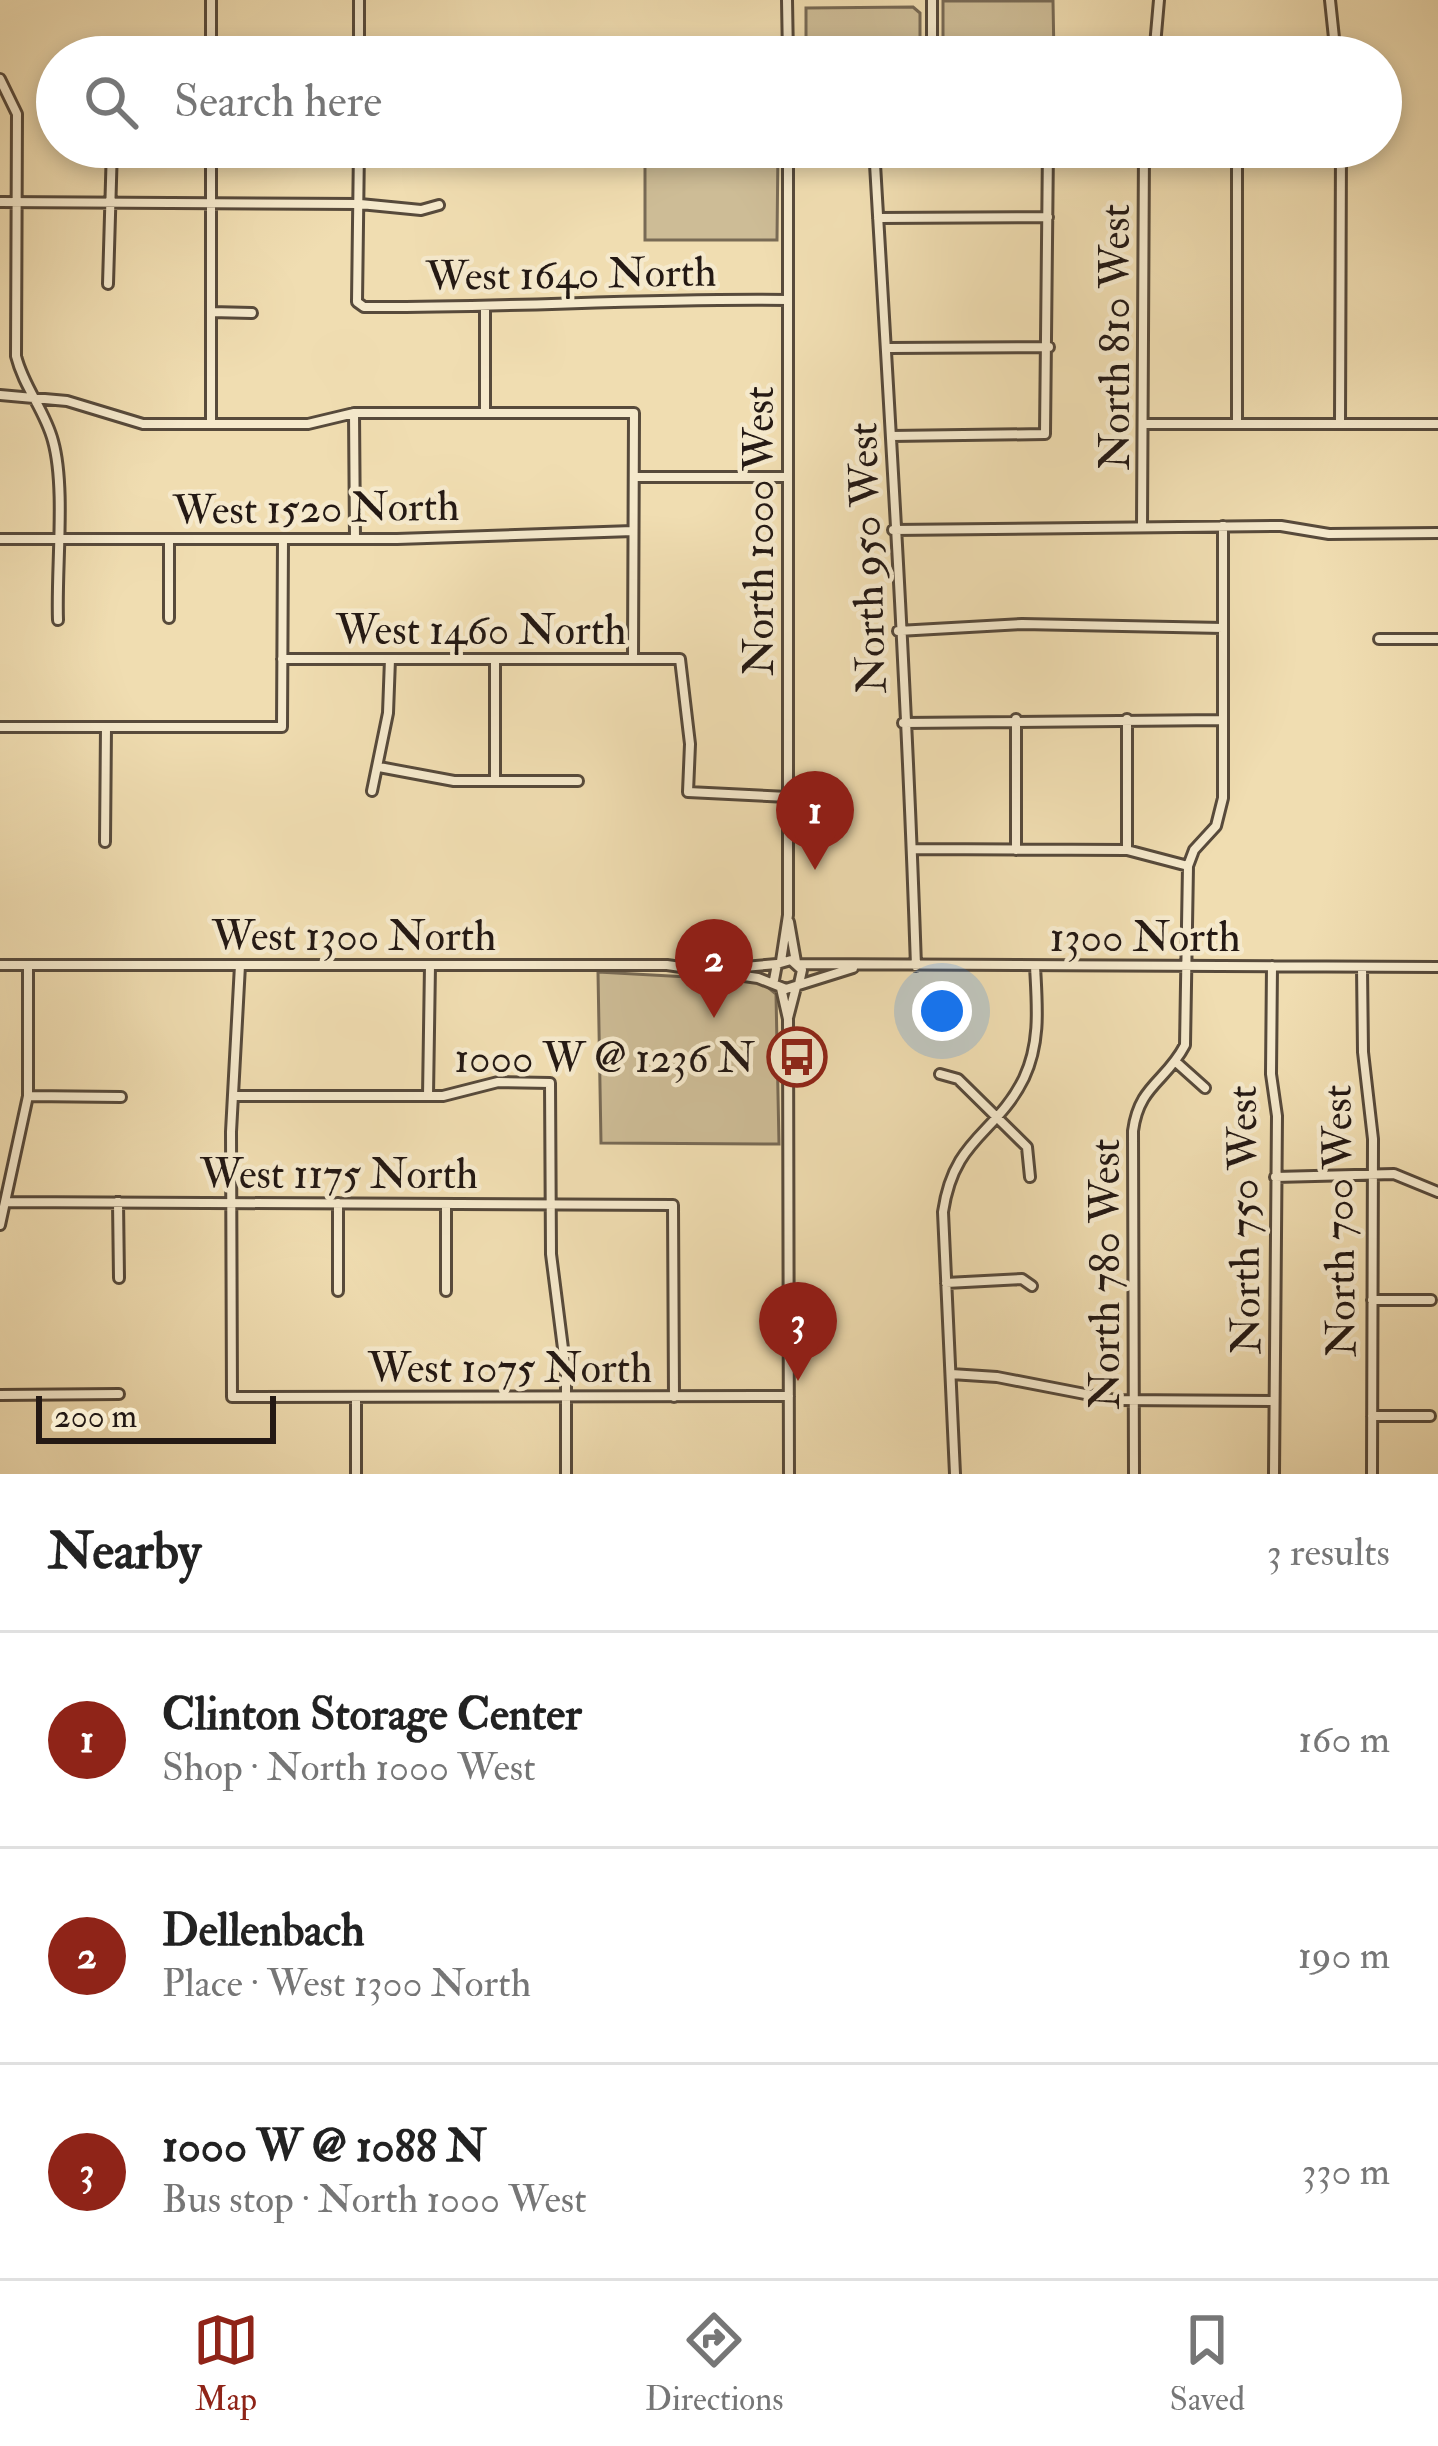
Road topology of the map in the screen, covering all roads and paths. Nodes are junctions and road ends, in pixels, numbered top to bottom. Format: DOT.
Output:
graph roads {
  1 [pos="211,0"];
  2 [pos="359,0"];
  3 [pos="787,0"];
  4 [pos="932,0"];
  5 [pos="1159,0"];
  6 [pos="1330,0"];
  7 [pos="211,36"];
  8 [pos="359,36"];
  9 [pos="788,36"];
  10 [pos="932,36"];
  11 [pos="1156,36"];
  12 [pos="1334,36"];
  13 [pos="0,79"];
  14 [pos="112,168"];
  15 [pos="211,168"];
  16 [pos="359,168"];
  17 [pos="788,168"];
  18 [pos="875,168"];
  19 [pos="1048,168"];
  20 [pos="1144,168"];
  21 [pos="1237,168"];
  22 [pos="1341,168"];
  23 [pos="0,202"];
  24 [pos="17,202"];
  25 [pos="112,203"];
  26 [pos="211,203"];
  27 [pos="360,204"];
  28 [pos="439,205"];
  29 [pos="1048,217"];
  30 [pos="878,218"];
  31 [pos="108,284"];
  32 [pos="788,300"];
  33 [pos="485,308"];
  34 [pos="212,312"];
  35 [pos="252,313"];
  36 [pos="1049,347"];
  37 [pos="889,348"];
  38 [pos="0,395"];
  39 [pos="31,397"];
  40 [pos="354,413"];
  41 [pos="485,413"];
  42 [pos="211,424"];
  43 [pos="1144,424"];
  44 [pos="1237,424"];
  45 [pos="1340,424"];
  46 [pos="1438,424"];
  47 [pos="890,436"];
  48 [pos="788,477"];
  49 [pos="636,478"];
  50 [pos="1222,526"];
  51 [pos="1142,527"];
  52 [pos="893,530"];
  53 [pos="633,531"];
  54 [pos="1438,533"];
  55 [pos="0,539"];
  56 [pos="56,539"];
  57 [pos="170,539"];
  58 [pos="283,539"];
  59 [pos="355,539"];
  60 [pos="169,618"];
  61 [pos="58,620"];
  62 [pos="1222,628"];
  63 [pos="898,631"];
  64 [pos="1379,639"];
  65 [pos="1438,639"];
  66 [pos="282,659"];
  67 [pos="390,659"];
  68 [pos="495,659"];
  69 [pos="633,659"];
  70 [pos="1016,719"];
  71 [pos="1126,719"];
  72 [pos="1222,720"];
  73 [pos="903,723"];
  74 [pos="0,727"];
  75 [pos="106,727"];
  76 [pos="379,767"];
  77 [pos="495,781"];
  78 [pos="578,781"];
  79 [pos="372,791"];
  80 [pos="788,797"];
  81 [pos="105,842"];
  82 [pos="913,849"];
  83 [pos="1016,850"];
  84 [pos="1126,850"];
  85 [pos="1189,866"];
  86 [pos="788,915"];
  87 [pos="779,963"];
  88 [pos="796,963"];
  89 [pos="0,965"];
  90 [pos="28,965"];
  91 [pos="240,965"];
  92 [pos="430,965"];
  93 [pos="916,966"];
  94 [pos="1035,966"];
  95 [pos="1272,966"];
  96 [pos="1186,967"];
  97 [pos="1362,967"];
  98 [pos="1438,967"];
  99 [pos="853,968"];
  100 [pos="707,970"];
  101 [pos="778,985"];
  102 [pos="797,986"];
  103 [pos="788,1019"];
  104 [pos="1176,1062"];
  105 [pos="940,1074"];
  106 [pos="1205,1088"];
  107 [pos="28,1096"];
  108 [pos="235,1096"];
  109 [pos="428,1096"];
  110 [pos="121,1097"];
  111 [pos="996,1116"];
  112 [pos="1372,1174"];
  113 [pos="1030,1177"];
  114 [pos="1275,1177"];
  115 [pos="1438,1192"];
  116 [pos="5,1202"];
  117 [pos="118,1202"];
  118 [pos="231,1203"];
  119 [pos="338,1203"];
  120 [pos="446,1204"];
  121 [pos="551,1204"];
  122 [pos="0,1225"];
  123 [pos="118,1277"];
  124 [pos="946,1282"];
  125 [pos="1032,1286"];
  126 [pos="338,1291"];
  127 [pos="446,1291"];
  128 [pos="1372,1300"];
  129 [pos="1431,1300"];
  130 [pos="951,1374"];
  131 [pos="119,1394"];
  132 [pos="0,1395"];
  133 [pos="674,1396"];
  134 [pos="789,1396"];
  135 [pos="356,1397"];
  136 [pos="566,1397"];
  137 [pos="1134,1400"];
  138 [pos="1274,1401"];
  139 [pos="1372,1416"];
  140 [pos="1430,1416"];
  141 [pos="356,1474"];
  142 [pos="566,1474"];
  143 [pos="789,1474"];
  144 [pos="955,1474"];
  145 [pos="1134,1474"];
  146 [pos="1274,1474"];
  147 [pos="1372,1474"];
  1 -- 7 [label="street"];
  2 -- 8 [label="street"];
  3 -- 9 [label="street"];
  4 -- 10 [label="street"];
  5 -- 11 [label="street"];
  6 -- 12 [label="street"];
  13 -- 24 [label="street"];
  14 -- 25 [label="street"];
  15 -- 26 [label="street"];
  16 -- 27 [label="street"];
  17 -- 32 [label="street, North 1000 West"];
  18 -- 30 [label="street, North 950 West"];
  19 -- 29 [label="street"];
  20 -- 43 [label="street, North 810 West"];
  21 -- 44 [label="street"];
  22 -- 45 [label="street"];
  23 -- 24 [label="street"];
  24 -- 25 [label="street"];
  24 -- 39 [label="street"];
  25 -- 26 [label="street"];
  25 -- 31 [label="street"];
  26 -- 27 [label="street"];
  26 -- 34 [label="street"];
  27 -- 28 [label="street"];
  27 -- 33 [label="street, West 1640 North"];
  29 -- 30 [label="street"];
  29 -- 36 [label="street"];
  30 -- 37 [label="street, North 950 West"];
  32 -- 33 [label="street, West 1640 North"];
  32 -- 48 [label="street, North 1000 West"];
  33 -- 41 [label="street"];
  34 -- 35 [label="street"];
  34 -- 42 [label="street"];
  36 -- 37 [label="street"];
  36 -- 47 [label="street"];
  37 -- 47 [label="street, North 950 West"];
  38 -- 39 [label="street"];
  39 -- 42 [label="street"];
  39 -- 56 [label="street"];
  40 -- 41 [label="street"];
  40 -- 42 [label="street"];
  40 -- 59 [label="street"];
  41 -- 49 [label="street"];
  43 -- 44 [label="street"];
  43 -- 51 [label="street, North 810 West"];
  44 -- 45 [label="street"];
  45 -- 46 [label="street"];
  47 -- 52 [label="street, North 950 West"];
  48 -- 49 [label="street"];
  48 -- 80 [label="street, North 1000 West"];
  49 -- 53 [label="street"];
  50 -- 51 [label="street"];
  50 -- 54 [label="street"];
  50 -- 62 [label="street"];
  51 -- 52 [label="street"];
  52 -- 63 [label="street, North 950 West"];
  53 -- 59 [label="street, West 1520 North"];
  53 -- 69 [label="street"];
  55 -- 56 [label="street, West 1520 North"];
  56 -- 57 [label="street, West 1520 North"];
  56 -- 61 [label="street"];
  57 -- 58 [label="street, West 1520 North"];
  57 -- 60 [label="street"];
  58 -- 59 [label="street, West 1520 North"];
  58 -- 66 [label="street"];
  62 -- 63 [label="street"];
  62 -- 72 [label="street"];
  63 -- 73 [label="street, North 950 West"];
  64 -- 65 [label="street"];
  66 -- 67 [label="street, West 1460 North"];
  66 -- 75 [label="street"];
  67 -- 68 [label="street, West 1460 North"];
  67 -- 76 [label="street"];
  68 -- 69 [label="street, West 1460 North"];
  68 -- 77 [label="street"];
  69 -- 80 [label="street, West 1460 North"];
  70 -- 71 [label="street"];
  70 -- 73 [label="street"];
  70 -- 83 [label="street"];
  71 -- 72 [label="street"];
  71 -- 84 [label="street"];
  72 -- 85 [label="street"];
  73 -- 82 [label="street, North 950 West"];
  74 -- 75 [label="street"];
  75 -- 81 [label="street"];
  76 -- 77 [label="street"];
  76 -- 79 [label="street"];
  77 -- 78 [label="street"];
  80 -- 86 [label="street, North 1000 West"];
  82 -- 83 [label="street"];
  82 -- 93 [label="street, North 950 West"];
  83 -- 84 [label="street"];
  84 -- 85 [label="street"];
  85 -- 96 [label="street"];
  86 -- 87 [label="street, North 1000 West"];
  86 -- 88 [label="street, North 1000 West"];
  87 -- 88 [label="street, West 1300 North"];
  87 -- 100 [label="street, West 1300 North"];
  87 -- 101 [label="street, North 1000 West"];
  88 -- 99 [label="street, 1300 North"];
  88 -- 102 [label="street, North 1000 West"];
  89 -- 90 [label="street, West 1300 North"];
  90 -- 91 [label="street, West 1300 North"];
  90 -- 107 [label="street"];
  91 -- 92 [label="street, West 1300 North"];
  91 -- 108 [label="street"];
  92 -- 100 [label="street, West 1300 North"];
  92 -- 109 [label="street"];
  93 -- 94 [label="street, 1300 North"];
  93 -- 99 [label="street, 1300 North"];
  94 -- 96 [label="street, 1300 North"];
  94 -- 111 [label="street"];
  95 -- 96 [label="street, 1300 North"];
  95 -- 97 [label="street, 1300 North"];
  95 -- 114 [label="street, North 750 West"];
  96 -- 104 [label="street"];
  97 -- 98 [label="street, 1300 North"];
  97 -- 112 [label="street, North 700 West"];
  99 -- 102 [label="street, 1300 North"];
  100 -- 101 [label="street, West 1300 North"];
  101 -- 102 [label="street, West 1300 North"];
  101 -- 103 [label="street"];
  102 -- 103 [label="street"];
  103 -- 134 [label="street"];
  104 -- 106 [label="street"];
  104 -- 137 [label="street, North 780 West"];
  105 -- 111 [label="street"];
  107 -- 110 [label="street"];
  107 -- 116 [label="street"];
  108 -- 109 [label="street"];
  108 -- 118 [label="street"];
  109 -- 121 [label="street"];
  111 -- 113 [label="street"];
  111 -- 124 [label="street"];
  112 -- 114 [label="street"];
  112 -- 115 [label="street"];
  112 -- 128 [label="street, North 700 West"];
  114 -- 138 [label="street, North 750 West"];
  116 -- 117 [label="street, West 1175 North"];
  116 -- 122 [label="street"];
  117 -- 118 [label="street, West 1175 North"];
  117 -- 123 [label="street"];
  118 -- 119 [label="street, West 1175 North"];
  118 -- 135 [label="street, West 1075 North"];
  119 -- 120 [label="street, West 1175 North"];
  119 -- 126 [label="street"];
  120 -- 121 [label="street, West 1175 North"];
  120 -- 127 [label="street"];
  121 -- 133 [label="street, West 1175 North"];
  121 -- 136 [label="street"];
  124 -- 125 [label="street"];
  124 -- 130 [label="street"];
  128 -- 129 [label="street"];
  128 -- 139 [label="street, North 700 West"];
  130 -- 137 [label="street"];
  130 -- 144 [label="street"];
  131 -- 132 [label="street"];
  133 -- 134 [label="street, West 1075 North"];
  133 -- 136 [label="street, West 1075 North"];
  134 -- 143 [label="street"];
  135 -- 136 [label="street, West 1075 North"];
  135 -- 141 [label="street"];
  136 -- 142 [label="street"];
  137 -- 138 [label="street"];
  137 -- 145 [label="street, North 780 West"];
  138 -- 146 [label="street, North 750 West"];
  139 -- 140 [label="street"];
  139 -- 147 [label="street, North 700 West"];
}
